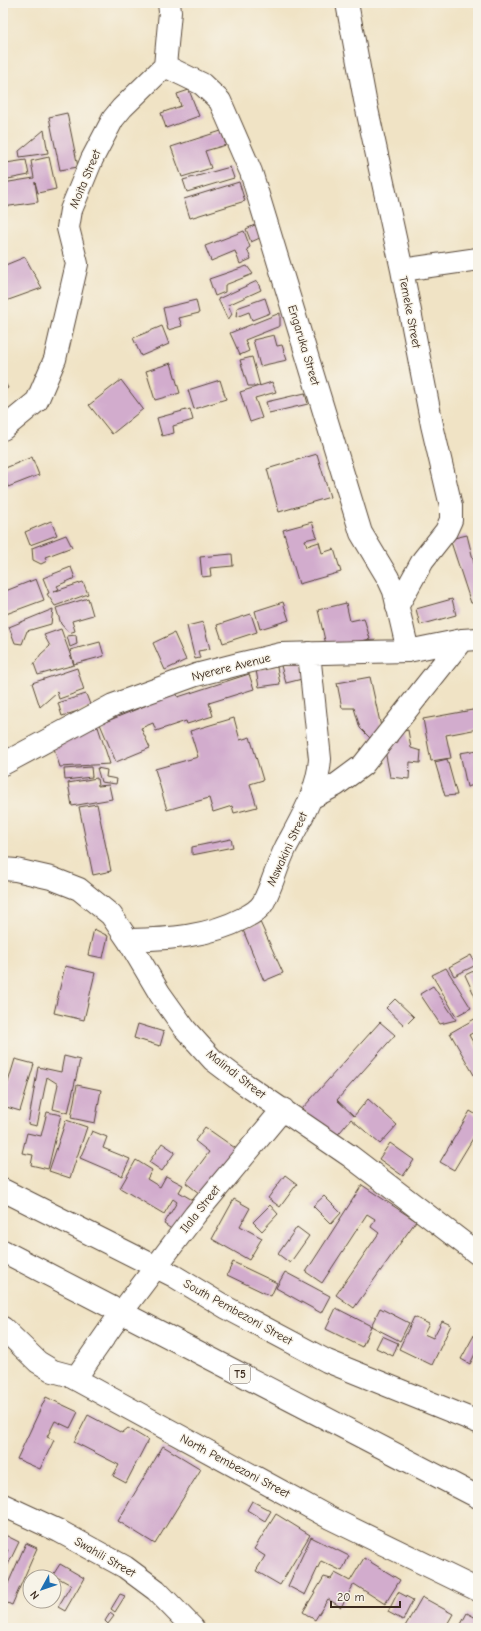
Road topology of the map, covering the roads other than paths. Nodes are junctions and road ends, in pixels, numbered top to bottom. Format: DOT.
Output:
graph roads {
  1 [pos="169,3"];
  2 [pos="347,3"];
  3 [pos="165,66"];
  4 [pos="478,259"];
  5 [pos="402,270"];
  6 [pos="3,429"];
  7 [pos="397,607"];
  8 [pos="470,640"];
  9 [pos="408,651"];
  10 [pos="309,653"];
  11 [pos="3,764"];
  12 [pos="310,798"];
  13 [pos="3,869"];
  14 [pos="128,940"];
  15 [pos="284,1109"];
  16 [pos="3,1190"];
  17 [pos="3,1252"];
  18 [pos="478,1254"];
  19 [pos="155,1267"];
  20 [pos="121,1313"];
  21 [pos="3,1328"];
  22 [pos="75,1379"];
  23 [pos="478,1422"];
  24 [pos="478,1497"];
  25 [pos="3,1505"];
  26 [pos="478,1590"];
  27 [pos="193,1628"];
  1 -- 3 [label="main road"];
  2 -- 5 [label="main road, Temeke Street"];
  3 -- 6 [label="main road, Moita Street"];
  3 -- 7 [label="main road, Engaruka Street"];
  4 -- 5 [label="main road"];
  5 -- 7 [label="main road, Temeke Street"];
  7 -- 9 [label="main road, Engaruka Street"];
  8 -- 9 [label="main road, Nyerere Avenue"];
  8 -- 12 [label="main road"];
  9 -- 10 [label="main road, Nyerere Avenue"];
  10 -- 11 [label="main road, Nyerere Avenue"];
  10 -- 12 [label="main road, Mswakini Street"];
  12 -- 14 [label="main road, Mswakini Street"];
  13 -- 14 [label="main road, Malindi Street"];
  14 -- 15 [label="main road, Malindi Street"];
  15 -- 18 [label="main road, Malindi Street"];
  15 -- 19 [label="main road, Ilala Street"];
  16 -- 19 [label="main road, South Pembezoni Street"];
  17 -- 20 [label="main road, T5"];
  19 -- 20 [label="main road, Ilala Street"];
  19 -- 23 [label="main road, South Pembezoni Street"];
  20 -- 22 [label="main road, Ilala Street"];
  20 -- 24 [label="main road, T5"];
  21 -- 22 [label="main road, North Pembezoni Street"];
  22 -- 26 [label="main road, North Pembezoni Street"];
  25 -- 27 [label="main road, Swahili Street"];
}
